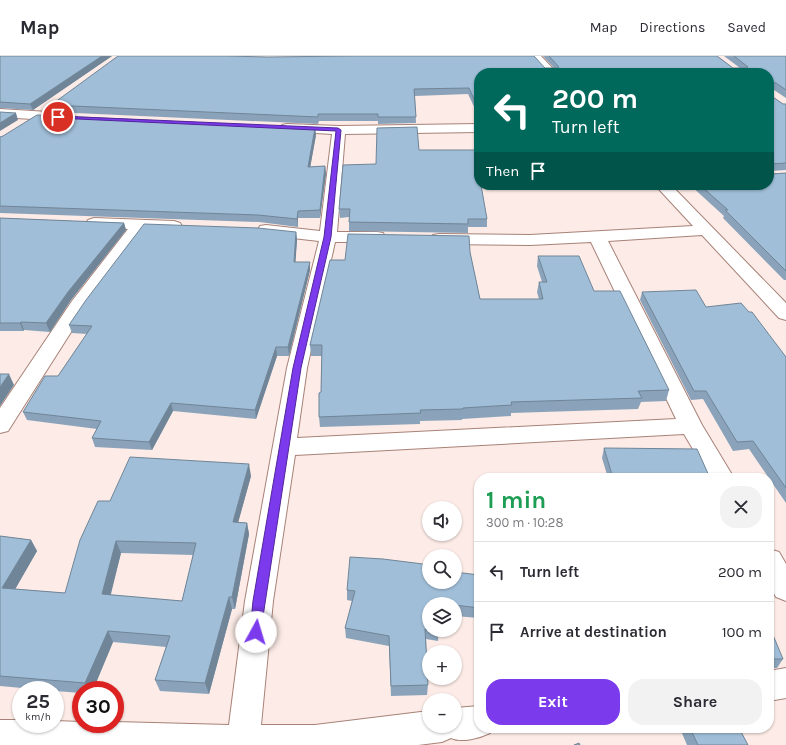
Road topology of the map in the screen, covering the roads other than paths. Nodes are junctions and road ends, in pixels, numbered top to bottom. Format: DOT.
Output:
graph roads {
  1 [pos="535,56"];
  2 [pos="546,68"];
  3 [pos="54,103"];
  4 [pos="0,113"];
  5 [pos="36,116"];
  6 [pos="81,118"];
  7 [pos="18,128"];
  8 [pos="277,128"];
  9 [pos="474,128"];
  10 [pos="338,130"];
  11 [pos="671,190"];
  12 [pos="82,222"];
  13 [pos="140,225"];
  14 [pos="188,226"];
  15 [pos="251,229"];
  16 [pos="706,230"];
  17 [pos="597,236"];
  18 [pos="328,237"];
  19 [pos="391,238"];
  20 [pos="422,238"];
  21 [pos="786,314"];
  22 [pos="0,425"];
  23 [pos="691,426"];
  24 [pos="284,447"];
  25 [pos="719,473"];
  26 [pos="774,569"];
  27 [pos="786,589"];
  28 [pos="786,683"];
  29 [pos="774,685"];
  30 [pos="474,722"];
  31 [pos="462,723"];
  32 [pos="422,728"];
  33 [pos="0,736"];
  34 [pos="244,744"];
  1 -- 2 [label="street"];
  3 -- 5 [label="street"];
  4 -- 5 [label="street"];
  5 -- 6 [label="street"];
  5 -- 7 [label="street"];
  8 -- 10 [label="street"];
  9 -- 10 [label="street"];
  10 -- 18 [label="street"];
  11 -- 16 [label="street"];
  12 -- 13 [label="street"];
  13 -- 14 [label="street"];
  13 -- 22 [label="street"];
  15 -- 18 [label="street"];
  16 -- 17 [label="street"];
  16 -- 21 [label="street"];
  17 -- 20 [label="street"];
  17 -- 23 [label="street"];
  18 -- 19 [label="street"];
  18 -- 24 [label="street"];
  23 -- 24 [label="street"];
  23 -- 25 [label="street"];
  24 -- 34 [label="street"];
  26 -- 27 [label="street"];
  28 -- 29 [label="street"];
  30 -- 31 [label="street"];
  32 -- 34 [label="street"];
  33 -- 34 [label="street"];
}
